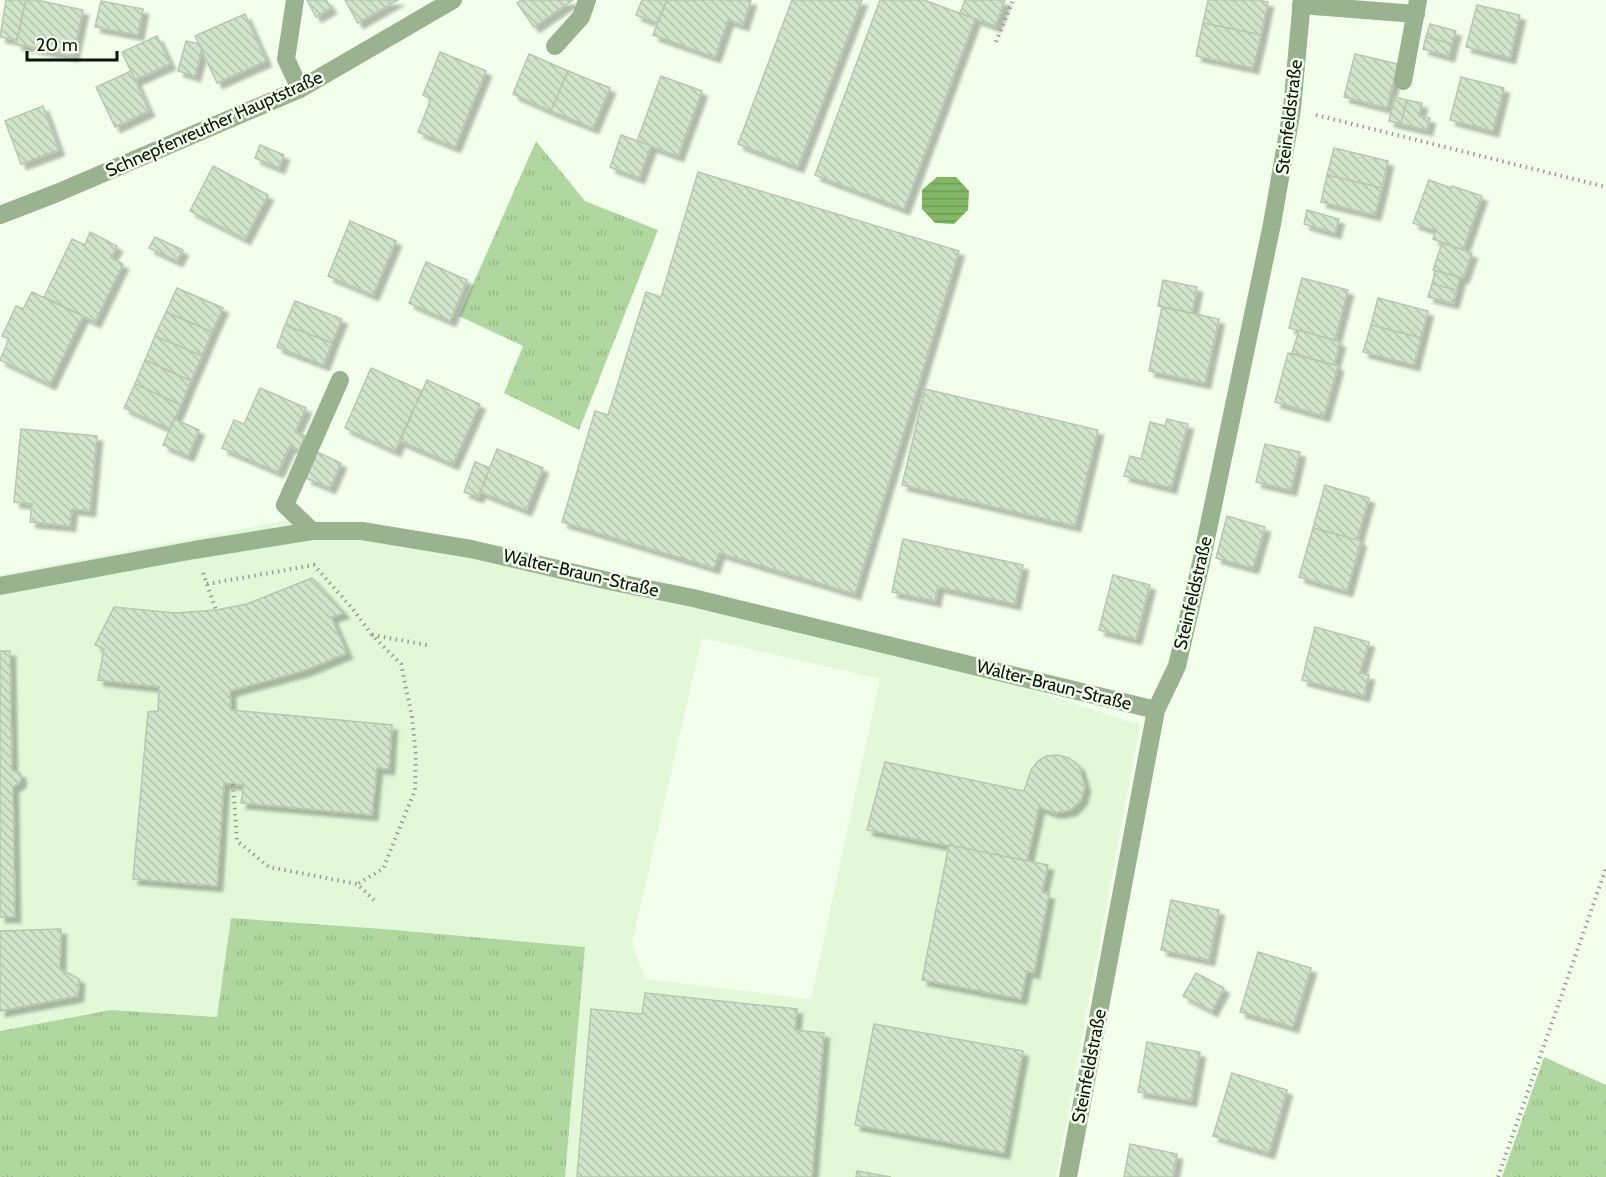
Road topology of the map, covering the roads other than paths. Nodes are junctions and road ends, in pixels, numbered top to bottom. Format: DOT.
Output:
graph roads {
  1 [pos="295,0"];
  2 [pos="453,0"];
  3 [pos="586,0"];
  4 [pos="1301,3"];
  5 [pos="1417,7"];
  6 [pos="555,46"];
  7 [pos="1403,81"];
  8 [pos="300,89"];
  9 [pos="0,215"];
  10 [pos="340,380"];
  11 [pos="312,531"];
  12 [pos="0,585"];
  13 [pos="1155,710"];
  14 [pos="1068,1177"];
  1 -- 8 [label="street"];
  2 -- 8 [label="street, Schnepfenreuther Hauptstraße"];
  3 -- 6 [label="street"];
  4 -- 5 [label="street, Steinfeldstraße"];
  4 -- 13 [label="street, Steinfeldstraße"];
  5 -- 7 [label="street, Steinfeldstraße"];
  8 -- 9 [label="street, Schnepfenreuther Hauptstraße"];
  10 -- 11 [label="street"];
  11 -- 12 [label="street, Walter-Braun-Straße"];
  11 -- 13 [label="street, Walter-Braun-Straße"];
  13 -- 14 [label="street, Steinfeldstraße"];
}
